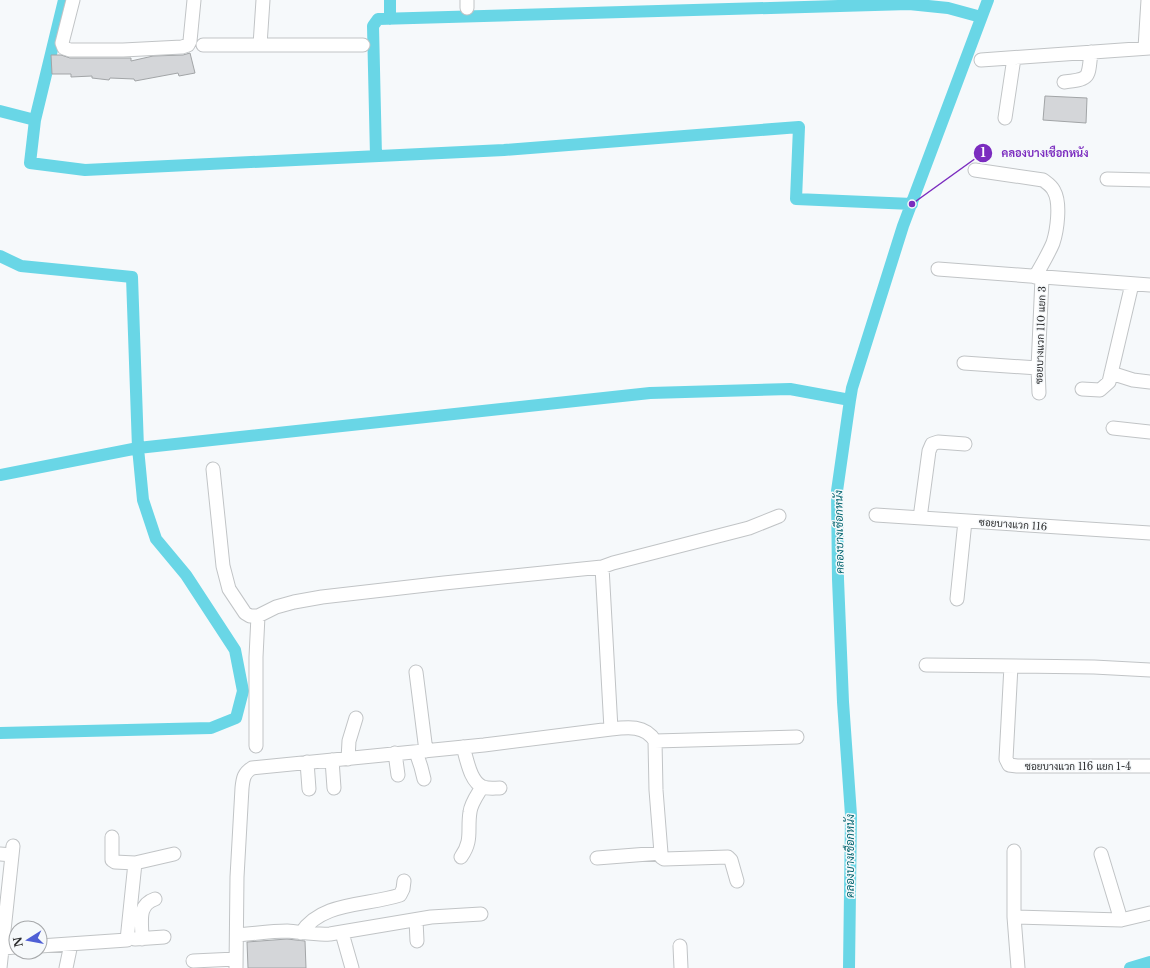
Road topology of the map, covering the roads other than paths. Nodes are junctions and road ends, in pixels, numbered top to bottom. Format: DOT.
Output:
graph roads {
  1 [pos="72,0"];
  2 [pos="194,0"];
  3 [pos="263,0"];
  4 [pos="1148,0"];
  5 [pos="203,45"];
  6 [pos="260,45"];
  7 [pos="363,45"];
  8 [pos="1148,48"];
  9 [pos="1091,52"];
  10 [pos="1014,58"];
  11 [pos="981,60"];
  12 [pos="1064,82"];
  13 [pos="1005,118"];
  14 [pos="975,170"];
  15 [pos="1108,179"];
  16 [pos="1150,180"];
  17 [pos="938,269"];
  18 [pos="1039,277"];
  19 [pos="1132,284"];
  20 [pos="1150,285"];
  21 [pos="964,363"];
  22 [pos="1038,368"];
  23 [pos="1111,373"];
  24 [pos="1150,382"];
  25 [pos="1082,389"];
  26 [pos="1039,393"];
  27 [pos="1113,428"];
  28 [pos="1150,432"];
  29 [pos="965,444"];
  30 [pos="213,469"];
  31 [pos="778,516"];
  32 [pos="876,516"];
  33 [pos="920,518"];
  34 [pos="965,521"];
  35 [pos="1150,533"];
  36 [pos="602,567"];
  37 [pos="957,599"];
  38 [pos="258,616"];
  39 [pos="926,665"];
  40 [pos="1011,666"];
  41 [pos="1150,670"];
  42 [pos="416,672"];
  43 [pos="356,718"];
  44 [pos="611,729"];
  45 [pos="797,737"];
  46 [pos="655,740"];
  47 [pos="256,746"];
  48 [pos="463,747"];
  49 [pos="421,751"];
  50 [pos="396,753"];
  51 [pos="348,759"];
  52 [pos="332,760"];
  53 [pos="307,762"];
  54 [pos="1150,766"];
  55 [pos="398,775"];
  56 [pos="424,779"];
  57 [pos="482,787"];
  58 [pos="334,788"];
  59 [pos="500,788"];
  60 [pos="309,789"];
  61 [pos="112,837"];
  62 [pos="1014,851"];
  63 [pos="8,852"];
  64 [pos="660,853"];
  65 [pos="174,854"];
  66 [pos="1101,854"];
  67 [pos="461,857"];
  68 [pos="597,858"];
  69 [pos="135,863"];
  70 [pos="404,881"];
  71 [pos="737,881"];
  72 [pos="155,899"];
  73 [pos="1150,912"];
  74 [pos="481,914"];
  75 [pos="1014,917"];
  76 [pos="9,920"];
  77 [pos="416,920"];
  78 [pos="1121,920"];
  79 [pos="342,932"];
  80 [pos="301,933"];
  81 [pos="237,935"];
  82 [pos="164,937"];
  83 [pos="142,938"];
  84 [pos="127,940"];
  85 [pos="417,941"];
  86 [pos="70,944"];
  87 [pos="48,945"];
  88 [pos="680,946"];
  89 [pos="8,951"];
  90 [pos="193,961"];
  91 [pos="236,963"];
  92 [pos="0,968"];
  93 [pos="66,968"];
  94 [pos="352,968"];
  95 [pos="681,968"];
  96 [pos="1018,968"];
  1 -- 2 [label="street"];
  3 -- 6 [label="street"];
  4 -- 8 [label="street"];
  5 -- 6 [label="street"];
  6 -- 7 [label="street"];
  8 -- 9 [label="street"];
  9 -- 10 [label="street"];
  9 -- 12 [label="street"];
  10 -- 11 [label="street"];
  10 -- 13 [label="street"];
  14 -- 18 [label="street"];
  15 -- 16 [label="street"];
  17 -- 18 [label="street"];
  18 -- 19 [label="street"];
  18 -- 22 [label="street, ซอยบางแวก 110 แยก 3"];
  19 -- 20 [label="street"];
  19 -- 23 [label="street"];
  21 -- 22 [label="street"];
  22 -- 26 [label="street, ซอยบางแวก 110 แยก 3"];
  23 -- 24 [label="street"];
  23 -- 25 [label="street"];
  27 -- 28 [label="street"];
  29 -- 33 [label="street"];
  30 -- 38 [label="street"];
  31 -- 36 [label="street"];
  32 -- 33 [label="street, ซอยบางแวก 116"];
  33 -- 34 [label="street, ซอยบางแวก 116"];
  34 -- 35 [label="street, ซอยบางแวก 116"];
  34 -- 37 [label="street"];
  36 -- 38 [label="street"];
  36 -- 44 [label="street"];
  38 -- 47 [label="street"];
  39 -- 40 [label="street"];
  40 -- 41 [label="street"];
  40 -- 54 [label="street, ซอยบางแวก 116 แยก 1-4"];
  42 -- 49 [label="street"];
  43 -- 51 [label="street"];
  44 -- 46 [label="street"];
  44 -- 48 [label="street"];
  45 -- 46 [label="street"];
  46 -- 64 [label="street"];
  48 -- 49 [label="street"];
  48 -- 57 [label="street"];
  49 -- 50 [label="street"];
  49 -- 56 [label="street"];
  50 -- 51 [label="street"];
  50 -- 55 [label="street"];
  51 -- 52 [label="street"];
  52 -- 53 [label="street"];
  52 -- 58 [label="street"];
  53 -- 60 [label="street"];
  53 -- 81 [label="street"];
  57 -- 59 [label="street"];
  57 -- 67 [label="street"];
  61 -- 69 [label="street"];
  62 -- 75 [label="street"];
  63 -- 76 [label="street"];
  64 -- 68 [label="street"];
  64 -- 71 [label="street"];
  65 -- 69 [label="street"];
  66 -- 78 [label="street"];
  69 -- 84 [label="street"];
  70 -- 80 [label="street"];
  72 -- 83 [label="street"];
  73 -- 78 [label="street"];
  74 -- 77 [label="street"];
  75 -- 78 [label="street"];
  75 -- 96 [label="street"];
  77 -- 79 [label="street"];
  77 -- 85 [label="street"];
  79 -- 80 [label="street"];
  79 -- 94 [label="street"];
  80 -- 81 [label="street"];
  81 -- 91 [label="street"];
  82 -- 83 [label="street"];
  83 -- 84 [label="street"];
  84 -- 86 [label="street"];
  86 -- 87 [label="street"];
  86 -- 93 [label="street"];
  88 -- 95 [label="street"];
  89 -- 92 [label="street"];
  90 -- 91 [label="street"];
}
